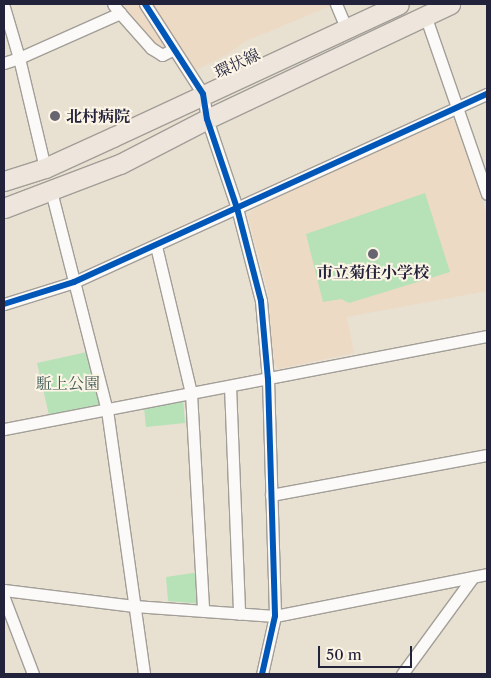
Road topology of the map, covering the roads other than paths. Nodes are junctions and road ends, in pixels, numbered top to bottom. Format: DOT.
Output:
graph roads {
  1 [pos="145,4"];
  2 [pos="336,4"];
  3 [pos="398,4"];
  4 [pos="450,4"];
  5 [pos="4,7"];
  6 [pos="117,8"];
  7 [pos="425,15"];
  8 [pos="346,28"];
  9 [pos="172,50"];
  10 [pos="18,58"];
  11 [pos="4,63"];
  12 [pos="203,94"];
  13 [pos="487,94"];
  14 [pos="456,108"];
  15 [pos="207,119"];
  16 [pos="45,168"];
  17 [pos="4,181"];
  18 [pos="52,192"];
  19 [pos="487,194"];
  20 [pos="4,208"];
  21 [pos="237,208"];
  22 [pos="156,246"];
  23 [pos="74,282"];
  24 [pos="4,304"];
  25 [pos="487,336"];
  26 [pos="268,379"];
  27 [pos="230,386"];
  28 [pos="191,393"];
  29 [pos="108,410"];
  30 [pos="4,429"];
  31 [pos="487,455"];
  32 [pos="272,495"];
  33 [pos="487,574"];
  34 [pos="473,577"];
  35 [pos="4,590"];
  36 [pos="4,598"];
  37 [pos="134,606"];
  38 [pos="203,611"];
  39 [pos="239,614"];
  40 [pos="275,616"];
  41 [pos="33,674"];
  42 [pos="144,674"];
  43 [pos="262,674"];
  44 [pos="402,674"];
  1 -- 9 [label="street"];
  2 -- 8 [label="street"];
  3 -- 8 [label="main road, 環状線"];
  4 -- 7 [label="main road"];
  5 -- 10 [label="street"];
  6 -- 9 [label="street"];
  6 -- 10 [label="street"];
  7 -- 14 [label="street"];
  7 -- 15 [label="main road"];
  8 -- 12 [label="main road, 環状線"];
  9 -- 12 [label="street"];
  10 -- 11 [label="street"];
  10 -- 16 [label="street"];
  12 -- 15 [label="street"];
  12 -- 16 [label="main road, 環状線"];
  13 -- 14 [label="street"];
  14 -- 19 [label="street"];
  14 -- 21 [label="street"];
  15 -- 18 [label="main road"];
  15 -- 21 [label="street"];
  16 -- 17 [label="main road, 環状線"];
  18 -- 20 [label="main road"];
  18 -- 23 [label="street"];
  21 -- 22 [label="street"];
  21 -- 26 [label="street"];
  22 -- 23 [label="street"];
  22 -- 28 [label="street"];
  23 -- 24 [label="street"];
  23 -- 29 [label="street"];
  25 -- 26 [label="street"];
  26 -- 27 [label="street"];
  26 -- 32 [label="street"];
  27 -- 28 [label="street"];
  27 -- 39 [label="street"];
  28 -- 29 [label="street"];
  28 -- 38 [label="street"];
  29 -- 30 [label="street"];
  29 -- 37 [label="street"];
  31 -- 32 [label="street"];
  32 -- 40 [label="street"];
  33 -- 34 [label="street"];
  34 -- 40 [label="street"];
  34 -- 44 [label="street"];
  35 -- 37 [label="street"];
  36 -- 41 [label="street"];
  37 -- 38 [label="street"];
  37 -- 42 [label="street"];
  38 -- 39 [label="street"];
  39 -- 40 [label="street"];
  40 -- 43 [label="street"];
}
